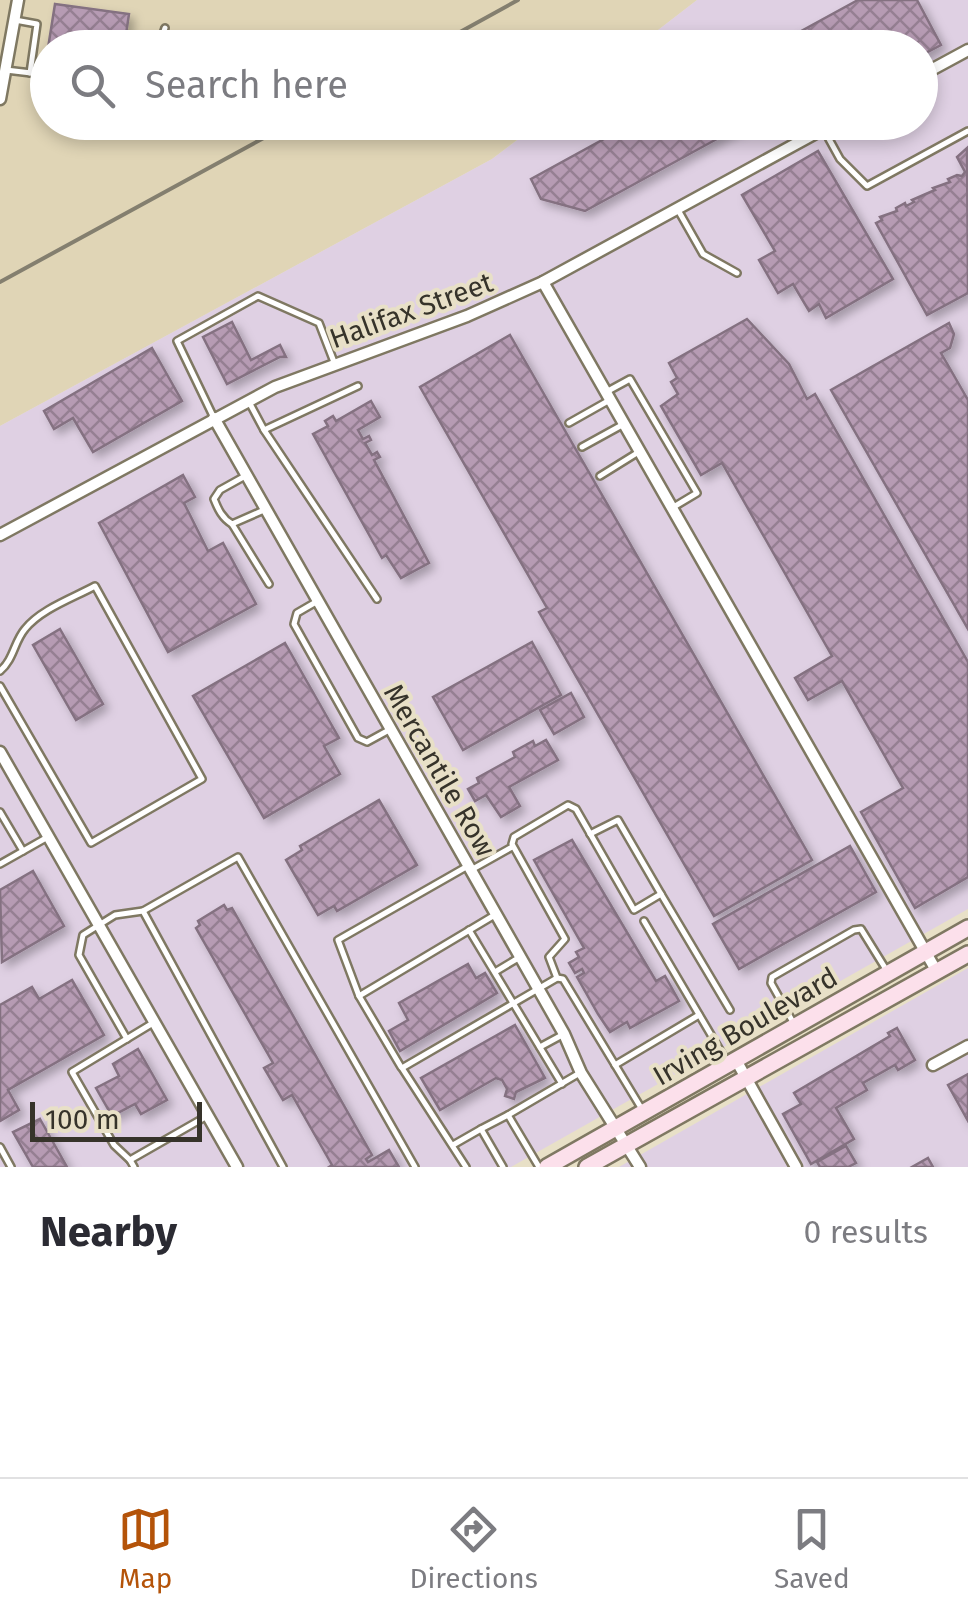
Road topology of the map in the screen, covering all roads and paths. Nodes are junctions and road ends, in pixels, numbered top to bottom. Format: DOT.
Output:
graph roads {
  1 [pos="18,0"];
  2 [pos="15,20"];
  3 [pos="36,30"];
  4 [pos="968,50"];
  5 [pos="938,66"];
  6 [pos="6,70"];
  7 [pos="30,73"];
  8 [pos="0,98"];
  9 [pos="968,130"];
  10 [pos="804,140"];
  11 [pos="830,140"];
  12 [pos="678,210"];
  13 [pos="736,272"];
  14 [pos="543,282"];
  15 [pos="334,362"];
  16 [pos="358,386"];
  17 [pos="608,396"];
  18 [pos="248,399"];
  19 [pos="214,418"];
  20 [pos="568,424"];
  21 [pos="624,424"];
  22 [pos="264,430"];
  23 [pos="582,448"];
  24 [pos="640,452"];
  25 [pos="247,475"];
  26 [pos="600,476"];
  27 [pos="266,508"];
  28 [pos="672,508"];
  29 [pos="232,524"];
  30 [pos="0,536"];
  31 [pos="269,584"];
  32 [pos="377,598"];
  33 [pos="318,600"];
  34 [pos="0,670"];
  35 [pos="0,686"];
  36 [pos="391,729"];
  37 [pos="0,752"];
  38 [pos="4,770"];
  39 [pos="0,812"];
  40 [pos="590,834"];
  41 [pos="49,836"];
  42 [pos="513,846"];
  43 [pos="24,851"];
  44 [pos="0,864"];
  45 [pos="470,868"];
  46 [pos="660,894"];
  47 [pos="143,911"];
  48 [pos="496,914"];
  49 [pos="644,921"];
  50 [pos="98,925"];
  51 [pos="968,928"];
  52 [pos="469,930"];
  53 [pos="926,951"];
  54 [pos="968,954"];
  55 [pos="520,957"];
  56 [pos="495,972"];
  57 [pos="938,972"];
  58 [pos="888,973"];
  59 [pos="557,978"];
  60 [pos="538,988"];
  61 [pos="359,996"];
  62 [pos="514,1002"];
  63 [pos="730,1010"];
  64 [pos="699,1015"];
  65 [pos="155,1022"];
  66 [pos="795,1026"];
  67 [pos="564,1034"];
  68 [pos="127,1039"];
  69 [pos="968,1046"];
  70 [pos="540,1048"];
  71 [pos="732,1062"];
  72 [pos="616,1064"];
  73 [pos="933,1065"];
  74 [pos="402,1068"];
  75 [pos="581,1072"];
  76 [pos="746,1077"];
  77 [pos="562,1084"];
  78 [pos="644,1113"];
  79 [pos="508,1115"];
  80 [pos="207,1116"];
  81 [pos="617,1128"];
  82 [pos="481,1130"];
  83 [pos="453,1145"];
  84 [pos="626,1145"];
  85 [pos="0,1147"];
  86 [pos="132,1164"];
  87 [pos="11,1167"];
  88 [pos="237,1167"];
  89 [pos="283,1167"];
  90 [pos="414,1167"];
  91 [pos="466,1167"];
  92 [pos="503,1167"];
  93 [pos="539,1167"];
  94 [pos="547,1167"];
  95 [pos="588,1167"];
  96 [pos="640,1167"];
  97 [pos="796,1167"];
  1 -- 2 [label="street"];
  2 -- 3 [label="lane"];
  2 -- 6 [label="street"];
  4 -- 5 [label="street"];
  6 -- 7 [label="lane"];
  6 -- 8 [label="street"];
  9 -- 11 [label="lane"];
  10 -- 12 [label="street, Halifax Street"];
  12 -- 13 [label="lane"];
  12 -- 14 [label="street, Halifax Street"];
  14 -- 15 [label="street, Halifax Street"];
  14 -- 17 [label="street"];
  15 -- 18 [label="street, Halifax Street"];
  15 -- 19 [label="lane"];
  16 -- 22 [label="lane"];
  17 -- 20 [label="lane"];
  17 -- 21 [label="street"];
  17 -- 28 [label="lane"];
  18 -- 19 [label="street, Halifax Street"];
  18 -- 22 [label="lane"];
  19 -- 25 [label="street, Mercantile Row"];
  19 -- 30 [label="street, Halifax Street"];
  21 -- 23 [label="lane"];
  21 -- 24 [label="street"];
  22 -- 32 [label="lane"];
  24 -- 26 [label="lane"];
  24 -- 28 [label="street"];
  25 -- 27 [label="street, Mercantile Row"];
  25 -- 29 [label="lane"];
  27 -- 29 [label="lane"];
  27 -- 33 [label="street, Mercantile Row"];
  28 -- 53 [label="street"];
  29 -- 31 [label="lane"];
  33 -- 36 [label="street, Mercantile Row"];
  33 -- 36 [label="lane"];
  34 -- 35 [label="lane"];
  36 -- 45 [label="street, Mercantile Row"];
  37 -- 38 [label="street"];
  38 -- 41 [label="street"];
  39 -- 43 [label="lane"];
  40 -- 42 [label="lane"];
  40 -- 46 [label="lane"];
  40 -- 46 [label="lane"];
  41 -- 43 [label="lane"];
  41 -- 50 [label="street"];
  42 -- 45 [label="lane"];
  42 -- 59 [label="lane"];
  43 -- 44 [label="lane"];
  45 -- 48 [label="street, Mercantile Row"];
  45 -- 61 [label="lane"];
  46 -- 63 [label="lane"];
  47 -- 50 [label="lane"];
  47 -- 89 [label="lane"];
  47 -- 90 [label="lane"];
  48 -- 52 [label="lane"];
  48 -- 55 [label="street, Mercantile Row"];
  49 -- 64 [label="lane"];
  50 -- 65 [label="street"];
  50 -- 68 [label="lane"];
  51 -- 53 [label="main road, Irving Boulevard"];
  52 -- 56 [label="lane"];
  52 -- 61 [label="lane"];
  53 -- 57 [label="street"];
  53 -- 58 [label="main road, Irving Boulevard"];
  54 -- 57 [label="main road, Irving Boulevard"];
  55 -- 56 [label="lane"];
  55 -- 60 [label="street, Mercantile Row"];
  56 -- 62 [label="lane"];
  57 -- 76 [label="main road, Irving Boulevard"];
  58 -- 66 [label="main road, Irving Boulevard"];
  58 -- 66 [label="lane"];
  59 -- 60 [label="lane"];
  59 -- 72 [label="lane"];
  60 -- 62 [label="lane"];
  60 -- 67 [label="street, Mercantile Row"];
  61 -- 74 [label="lane"];
  62 -- 70 [label="lane"];
  62 -- 74 [label="lane"];
  64 -- 71 [label="lane"];
  64 -- 72 [label="lane"];
  65 -- 68 [label="lane"];
  65 -- 80 [label="street"];
  66 -- 71 [label="main road, Irving Boulevard"];
  67 -- 70 [label="lane"];
  67 -- 75 [label="street, Mercantile Row"];
  68 -- 86 [label="lane"];
  69 -- 73 [label="street"];
  70 -- 77 [label="lane"];
  71 -- 76 [label="street"];
  71 -- 78 [label="main road, Irving Boulevard"];
  72 -- 78 [label="lane"];
  74 -- 83 [label="lane"];
  75 -- 77 [label="lane"];
  75 -- 81 [label="street, Mercantile Row"];
  76 -- 84 [label="main road, Irving Boulevard"];
  76 -- 97 [label="street"];
  77 -- 79 [label="lane"];
  78 -- 81 [label="main road, Irving Boulevard"];
  79 -- 82 [label="lane"];
  79 -- 93 [label="lane"];
  80 -- 86 [label="lane"];
  80 -- 88 [label="street"];
  81 -- 84 [label="street, Mercantile Row"];
  81 -- 94 [label="main road, Irving Boulevard"];
  82 -- 83 [label="lane"];
  82 -- 92 [label="lane"];
  83 -- 91 [label="lane"];
  84 -- 95 [label="main road, Irving Boulevard"];
  84 -- 96 [label="street, Mercantile Row"];
  85 -- 87 [label="lane"];
}
